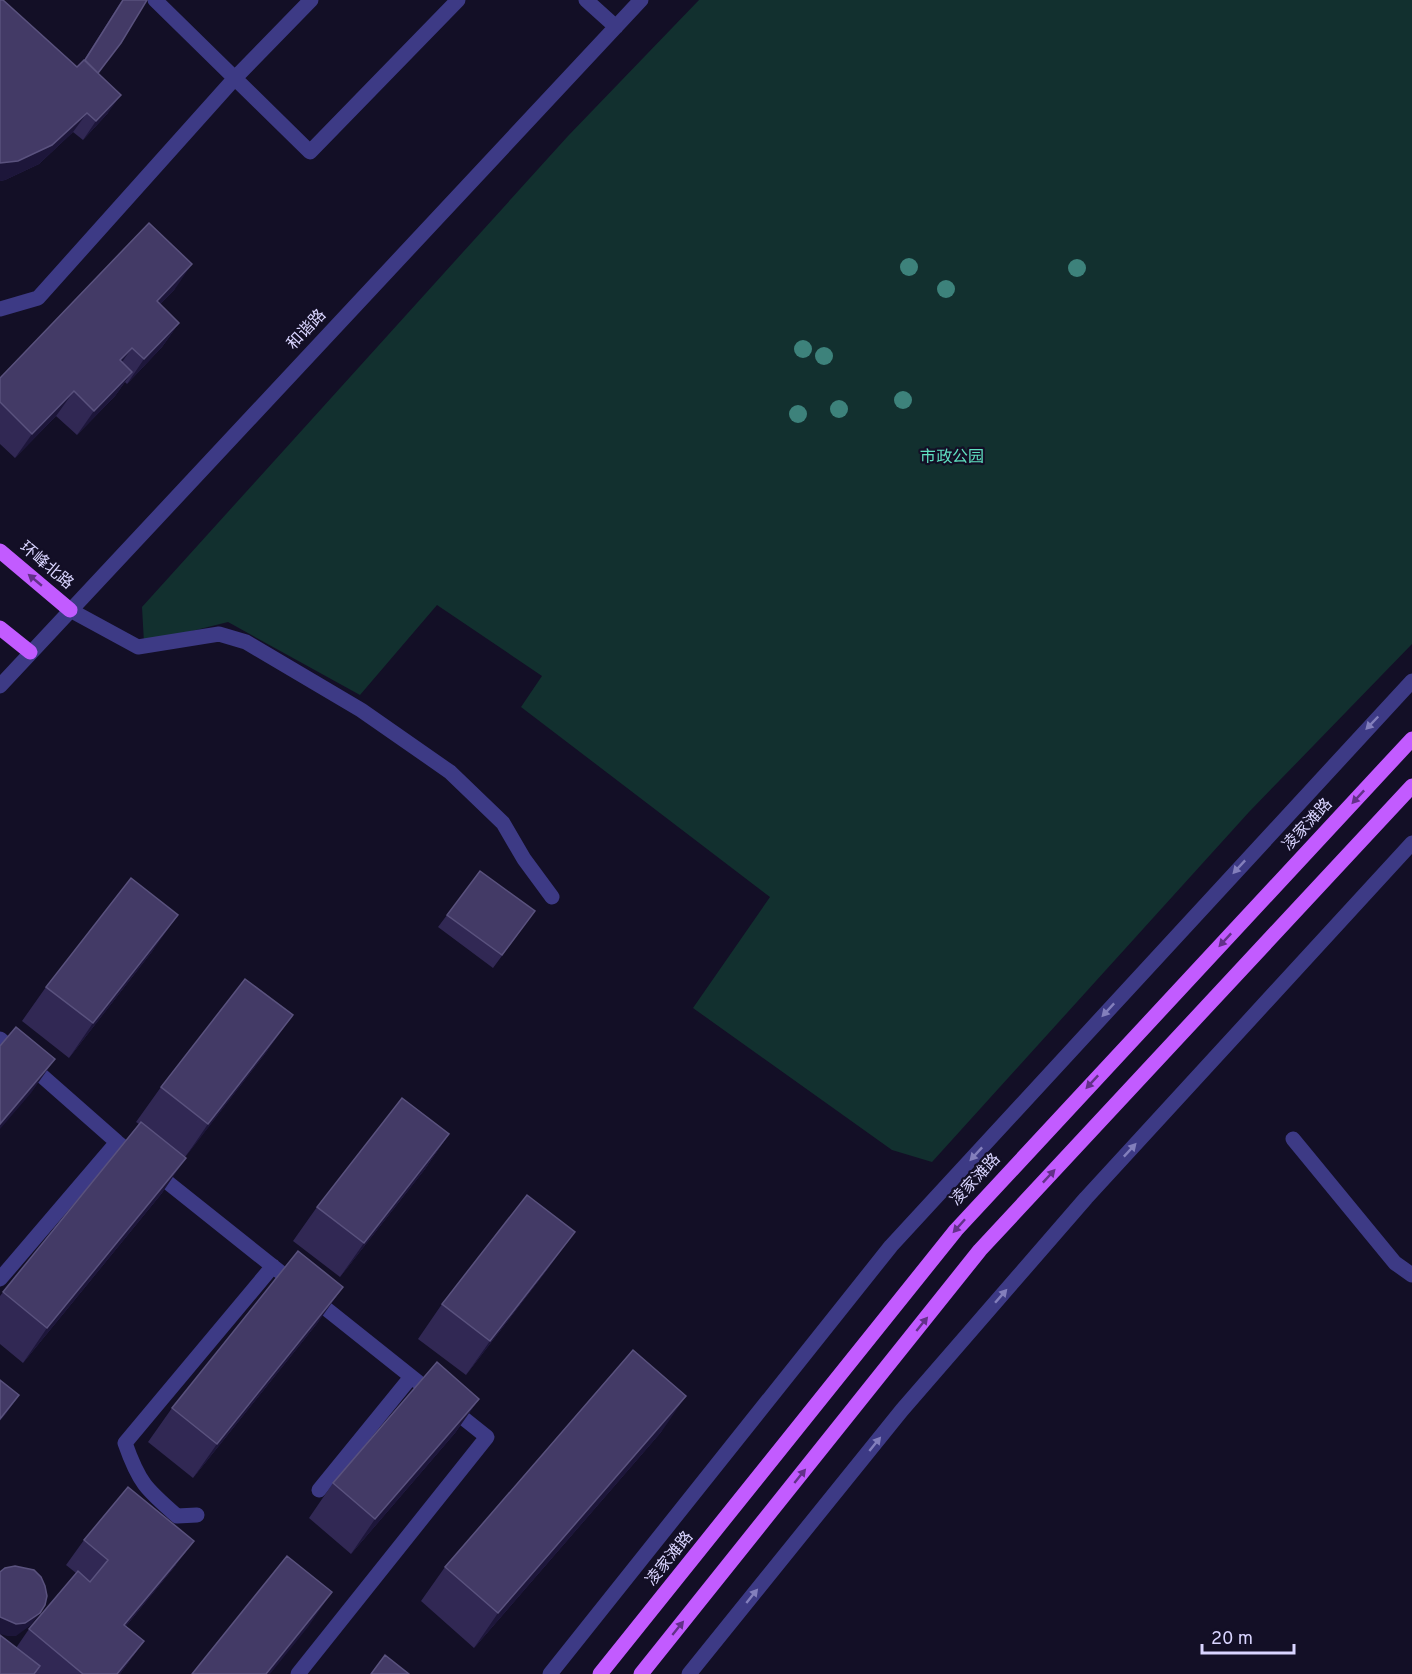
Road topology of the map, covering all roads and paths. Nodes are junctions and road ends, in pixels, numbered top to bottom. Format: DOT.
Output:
graph roads {
  1 [pos="155,0"];
  2 [pos="311,0"];
  3 [pos="458,0"];
  4 [pos="586,0"];
  5 [pos="641,0"];
  6 [pos="616,27"];
  7 [pos="235,78"];
  8 [pos="0,309"];
  9 [pos="0,551"];
  10 [pos="70,610"];
  11 [pos="0,628"];
  12 [pos="30,652"];
  13 [pos="1412,681"];
  14 [pos="0,686"];
  15 [pos="1412,739"];
  16 [pos="1412,786"];
  17 [pos="1412,843"];
  18 [pos="552,897"];
  19 [pos="0,1039"];
  20 [pos="1293,1139"];
  21 [pos="117,1142"];
  22 [pos="273,1266"];
  23 [pos="1412,1275"];
  24 [pos="0,1279"];
  25 [pos="411,1377"];
  26 [pos="319,1490"];
  27 [pos="197,1515"];
  28 [pos="298,1674"];
  29 [pos="550,1674"];
  30 [pos="600,1674"];
  31 [pos="641,1674"];
  32 [pos="689,1674"];
  1 -- 7 [label="street"];
  2 -- 7 [label="street"];
  3 -- 7 [label="street"];
  4 -- 6 [label="street"];
  5 -- 6 [label="street, 和谐路"];
  6 -- 10 [label="street, 和谐路"];
  7 -- 8 [label="street"];
  10 -- 9 [label="main road, 环峰北路, one-way"];
  10 -- 12 [label="street, 和谐路"];
  10 -- 18 [label="street"];
  11 -- 12 [label="main road"];
  12 -- 14 [label="street, 和谐路"];
  13 -- 29 [label="street, one-way"];
  15 -- 30 [label="main road, 凌家滩路, one-way"];
  31 -- 16 [label="main road, one-way"];
  32 -- 17 [label="street, one-way"];
  19 -- 21 [label="street"];
  20 -- 23 [label="street"];
  21 -- 22 [label="street"];
  21 -- 24 [label="street"];
  22 -- 25 [label="street"];
  22 -- 27 [label="street"];
  25 -- 26 [label="street"];
  25 -- 28 [label="street"];
}
